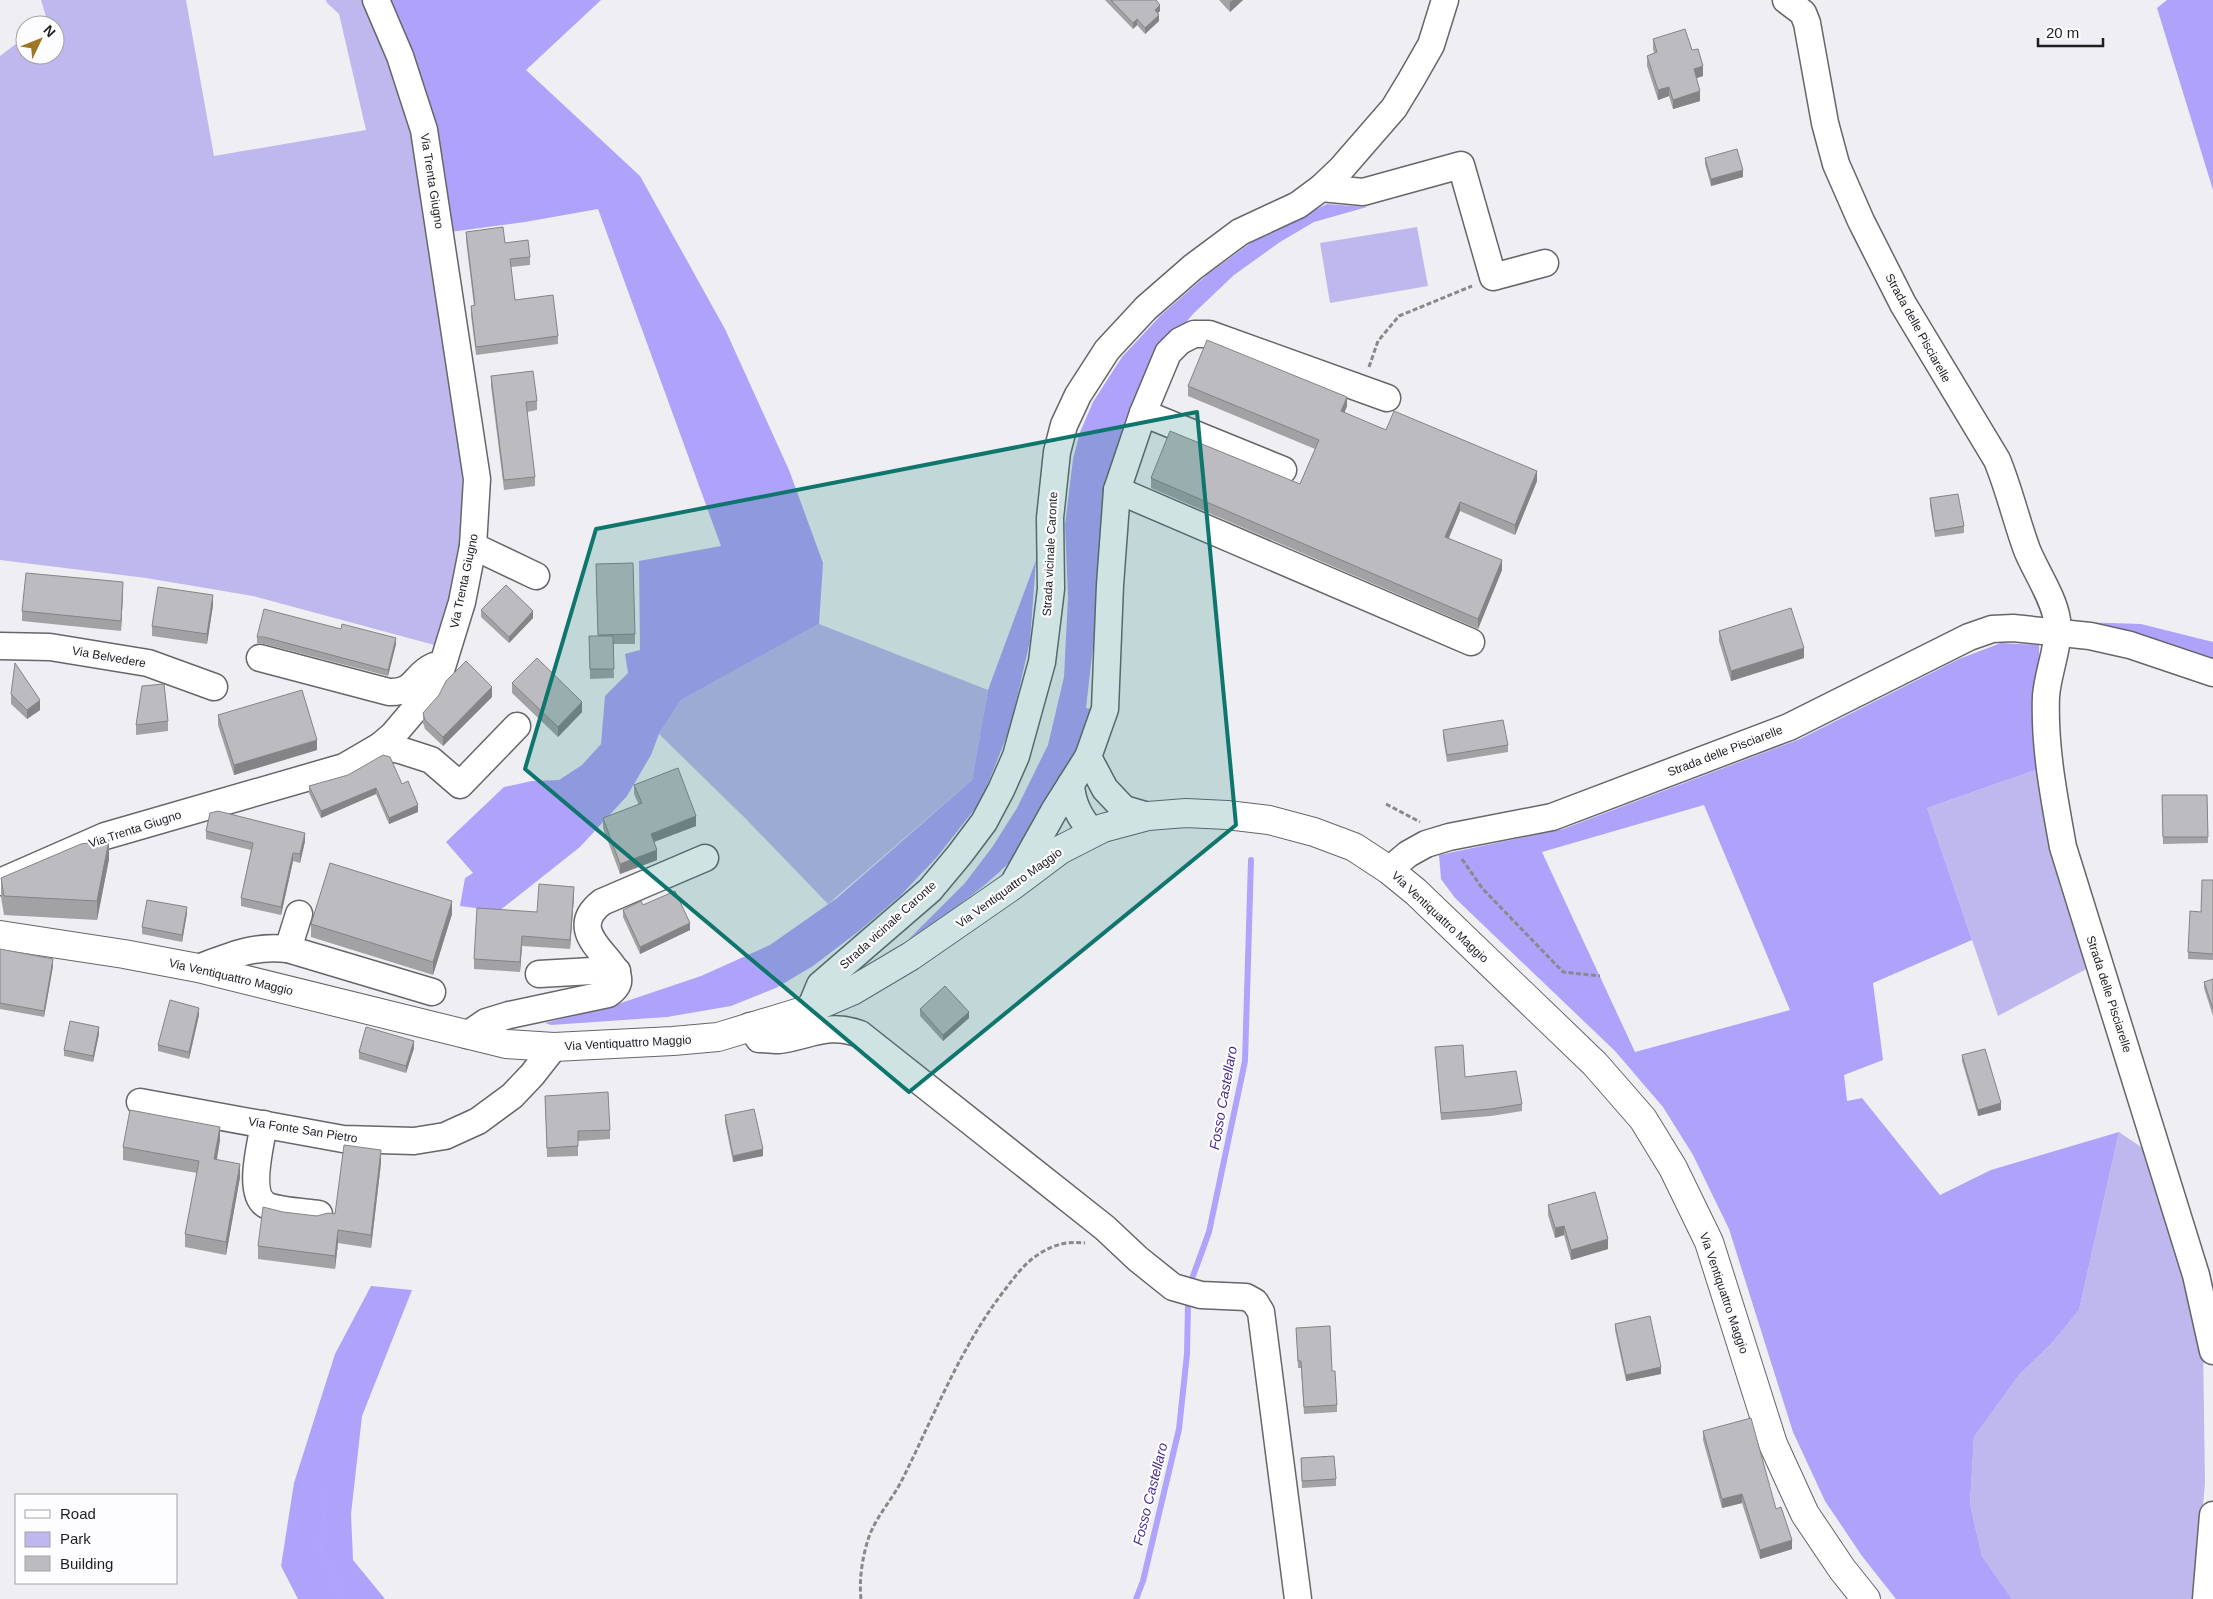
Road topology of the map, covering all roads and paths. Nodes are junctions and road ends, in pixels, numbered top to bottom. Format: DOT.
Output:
graph roads {
  1 [pos="376,0"];
  2 [pos="1446,0"];
  3 [pos="1802,4"];
  4 [pos="1321,188"];
  5 [pos="1545,263"];
  6 [pos="1493,277"];
  7 [pos="1361,389"];
  8 [pos="1387,398"];
  9 [pos="1143,413"];
  10 [pos="1283,470"];
  11 [pos="1118,490"];
  12 [pos="473,546"];
  13 [pos="536,576"];
  14 [pos="2058,633"];
  15 [pos="1470,642"];
  16 [pos="0,646"];
  17 [pos="260,658"];
  18 [pos="442,667"];
  19 [pos="2213,673"];
  20 [pos="214,687"];
  21 [pos="517,726"];
  22 [pos="380,746"];
  23 [pos="1088,757"];
  24 [pos="1071,784"];
  25 [pos="1104,789"];
  26 [pos="1386,804"];
  27 [pos="1148,816"];
  28 [pos="1093,833"];
  29 [pos="1449,837"];
  30 [pos="705,858"];
  31 [pos="1388,870"];
  32 [pos="0,882"];
  33 [pos="1012,886"];
  34 [pos="299,914"];
  35 [pos="0,935"];
  36 [pos="288,949"];
  37 [pos="198,968"];
  38 [pos="617,971"];
  39 [pos="539,974"];
  40 [pos="1600,976"];
  41 [pos="432,992"];
  42 [pos="810,1008"];
  43 [pos="750,1026"];
  44 [pos="466,1035"];
  45 [pos="554,1047"];
  46 [pos="140,1102"];
  47 [pos="264,1124"];
  48 [pos="319,1214"];
  49 [pos="1121,1242"];
  50 [pos="2204,1274"];
  51 [pos="2213,1350"];
  52 [pos="2213,1515"];
  53 [pos="861,1599"];
  54 [pos="1298,1599"];
  55 [pos="1866,1599"];
  56 [pos="2206,1599"];
  1 -- 12 [label="street, Via Trenta Giugno"];
  2 -- 4 [label="street, Strada vicinale Caronte"];
  3 -- 14 [label="street, Strada delle Pisciarelle"];
  4 -- 6 [label="street"];
  4 -- 42 [label="street, Strada vicinale Caronte"];
  5 -- 6 [label="street"];
  6 -- 7 [label="path"];
  7 -- 8 [label="street"];
  7 -- 9 [label="street"];
  9 -- 10 [label="street"];
  9 -- 11 [label="street"];
  11 -- 15 [label="street"];
  11 -- 23 [label="street"];
  12 -- 13 [label="street"];
  12 -- 18 [label="street, Via Trenta Giugno"];
  14 -- 19 [label="street, Strada delle Pisciarelle"];
  14 -- 29 [label="street, Strada delle Pisciarelle"];
  14 -- 50 [label="street, Strada delle Pisciarelle"];
  16 -- 20 [label="street, Via Belvedere"];
  17 -- 18 [label="street"];
  18 -- 22 [label="street, Via Trenta Giugno"];
  21 -- 22 [label="street"];
  22 -- 32 [label="street, Via Trenta Giugno"];
  23 -- 24 [label="street"];
  23 -- 25 [label="street"];
  24 -- 28 [label="street"];
  24 -- 33 [label="street"];
  25 -- 27 [label="street"];
  25 -- 28 [label="street"];
  26 -- 29 [label="path"];
  27 -- 28 [label="main road, Via Ventiquattro Maggio"];
  27 -- 31 [label="main road, Via Ventiquattro Maggio"];
  28 -- 33 [label="main road, Via Ventiquattro Maggio"];
  29 -- 31 [label="street, Strada delle Pisciarelle"];
  29 -- 40 [label="path"];
  30 -- 38 [label="street"];
  31 -- 55 [label="main road, Via Ventiquattro Maggio"];
  33 -- 42 [label="main road, Via Ventiquattro Maggio"];
  34 -- 36 [label="street"];
  35 -- 37 [label="main road, Via Ventiquattro Maggio"];
  36 -- 37 [label="street"];
  36 -- 41 [label="street"];
  37 -- 44 [label="main road, Via Ventiquattro Maggio"];
  38 -- 39 [label="street"];
  38 -- 44 [label="street"];
  42 -- 43 [label="main road, Via Ventiquattro Maggio"];
  43 -- 45 [label="main road, Via Ventiquattro Maggio"];
  43 -- 49 [label="street"];
  44 -- 45 [label="main road, Via Ventiquattro Maggio"];
  45 -- 47 [label="street, Via Fonte San Pietro"];
  46 -- 47 [label="street, Via Fonte San Pietro"];
  47 -- 48 [label="street"];
  49 -- 53 [label="path"];
  49 -- 54 [label="street"];
  50 -- 51 [label="street, Strada delle Pisciarelle"];
  52 -- 56 [label="street"];
}
